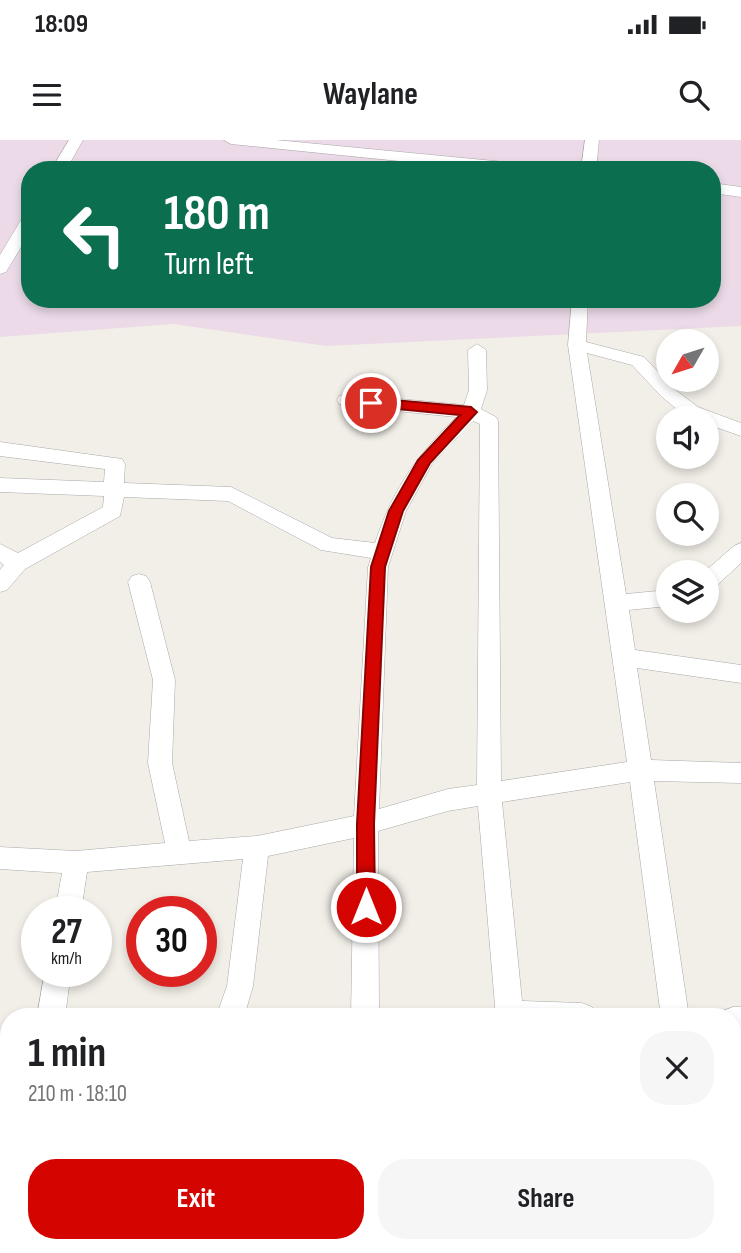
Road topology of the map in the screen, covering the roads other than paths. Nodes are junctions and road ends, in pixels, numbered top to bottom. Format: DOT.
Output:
graph roads {
  1 [pos="76,140"];
  2 [pos="230,140"];
  3 [pos="592,140"];
  4 [pos="63,161"];
  5 [pos="444,161"];
  6 [pos="590,161"];
  7 [pos="721,189"];
  8 [pos="741,192"];
  9 [pos="21,233"];
  10 [pos="0,269"];
  11 [pos="580,308"];
  12 [pos="578,345"];
  13 [pos="477,350"];
  14 [pos="346,400"];
  15 [pos="471,412"];
  16 [pos="741,430"];
  17 [pos="0,449"];
  18 [pos="0,485"];
  19 [pos="114,491"];
  20 [pos="741,551"];
  21 [pos="383,552"];
  22 [pos="9,557"];
  23 [pos="719,571"];
  24 [pos="139,582"];
  25 [pos="0,584"];
  26 [pos="656,599"];
  27 [pos="617,603"];
  28 [pos="624,657"];
  29 [pos="741,674"];
  30 [pos="639,770"];
  31 [pos="741,773"];
  32 [pos="489,793"];
  33 [pos="366,824"];
  34 [pos="257,847"];
  35 [pos="180,855"];
  36 [pos="0,858"];
  37 [pos="76,862"];
  38 [pos="71,896"];
  39 [pos="56,987"];
  40 [pos="52,1008"];
  41 [pos="233,1008"];
  42 [pos="365,1008"];
  43 [pos="509,1008"];
  44 [pos="674,1008"];
  1 -- 4 [label="street"];
  2 -- 5 [label="street"];
  3 -- 6 [label="street"];
  7 -- 8 [label="street"];
  9 -- 10 [label="street"];
  11 -- 12 [label="street"];
  12 -- 16 [label="street"];
  12 -- 27 [label="street"];
  13 -- 15 [label="street"];
  14 -- 15 [label="street"];
  15 -- 21 [label="street"];
  15 -- 32 [label="street"];
  17 -- 19 [label="street"];
  18 -- 19 [label="street"];
  19 -- 21 [label="street"];
  19 -- 22 [label="street"];
  20 -- 23 [label="street"];
  21 -- 33 [label="street"];
  22 -- 25 [label="street"];
  24 -- 35 [label="street"];
  26 -- 27 [label="street"];
  27 -- 28 [label="street"];
  28 -- 29 [label="street"];
  28 -- 30 [label="street"];
  30 -- 31 [label="street"];
  30 -- 32 [label="street"];
  30 -- 44 [label="street"];
  32 -- 33 [label="street"];
  32 -- 43 [label="street"];
  33 -- 34 [label="street"];
  33 -- 42 [label="street"];
  34 -- 35 [label="street"];
  34 -- 41 [label="street"];
  35 -- 37 [label="street"];
  36 -- 37 [label="street"];
  37 -- 38 [label="street"];
  39 -- 40 [label="street"];
}
